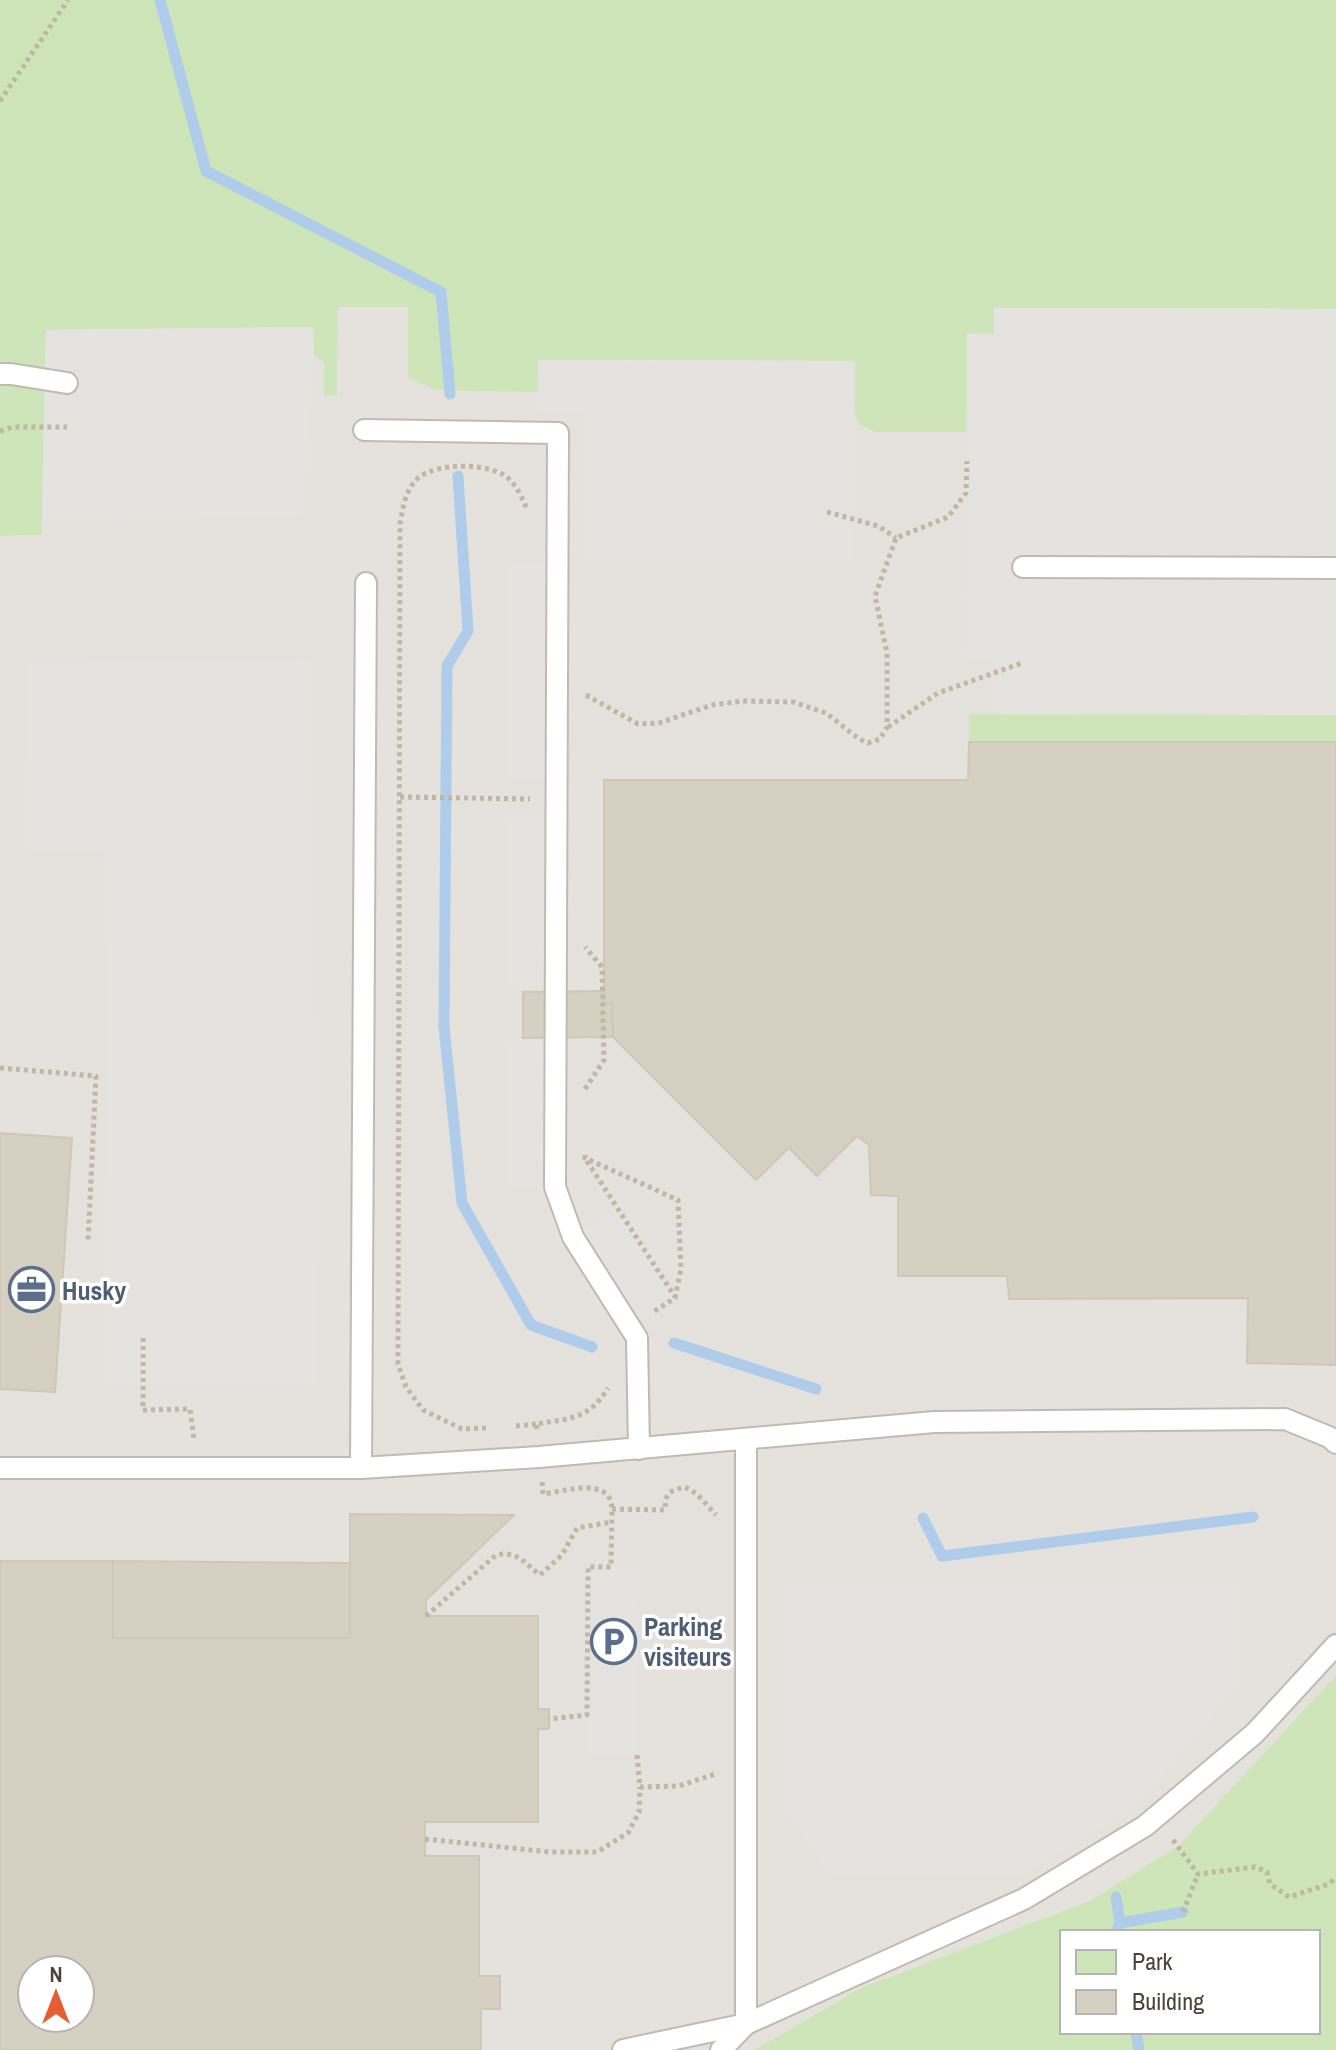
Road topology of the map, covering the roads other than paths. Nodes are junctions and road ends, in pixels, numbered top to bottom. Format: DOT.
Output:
graph roads {
  1 [pos="0,374"];
  2 [pos="67,383"];
  3 [pos="364,430"];
  4 [pos="1023,567"];
  5 [pos="1336,568"];
  6 [pos="366,583"];
  7 [pos="746,1439"];
  8 [pos="1336,1443"];
  9 [pos="639,1449"];
  10 [pos="0,1468"];
  11 [pos="361,1468"];
  12 [pos="1336,1645"];
  13 [pos="746,2024"];
  14 [pos="623,2050"];
  15 [pos="721,2050"];
  1 -- 2 [label="lane"];
  3 -- 9 [label="lane"];
  4 -- 5 [label="lane"];
  6 -- 11 [label="lane"];
  7 -- 8 [label="lane"];
  7 -- 9 [label="lane"];
  7 -- 13 [label="lane"];
  9 -- 11 [label="lane"];
  10 -- 11 [label="lane"];
  12 -- 13 [label="lane"];
  13 -- 14 [label="lane"];
  13 -- 15 [label="lane"];
}
